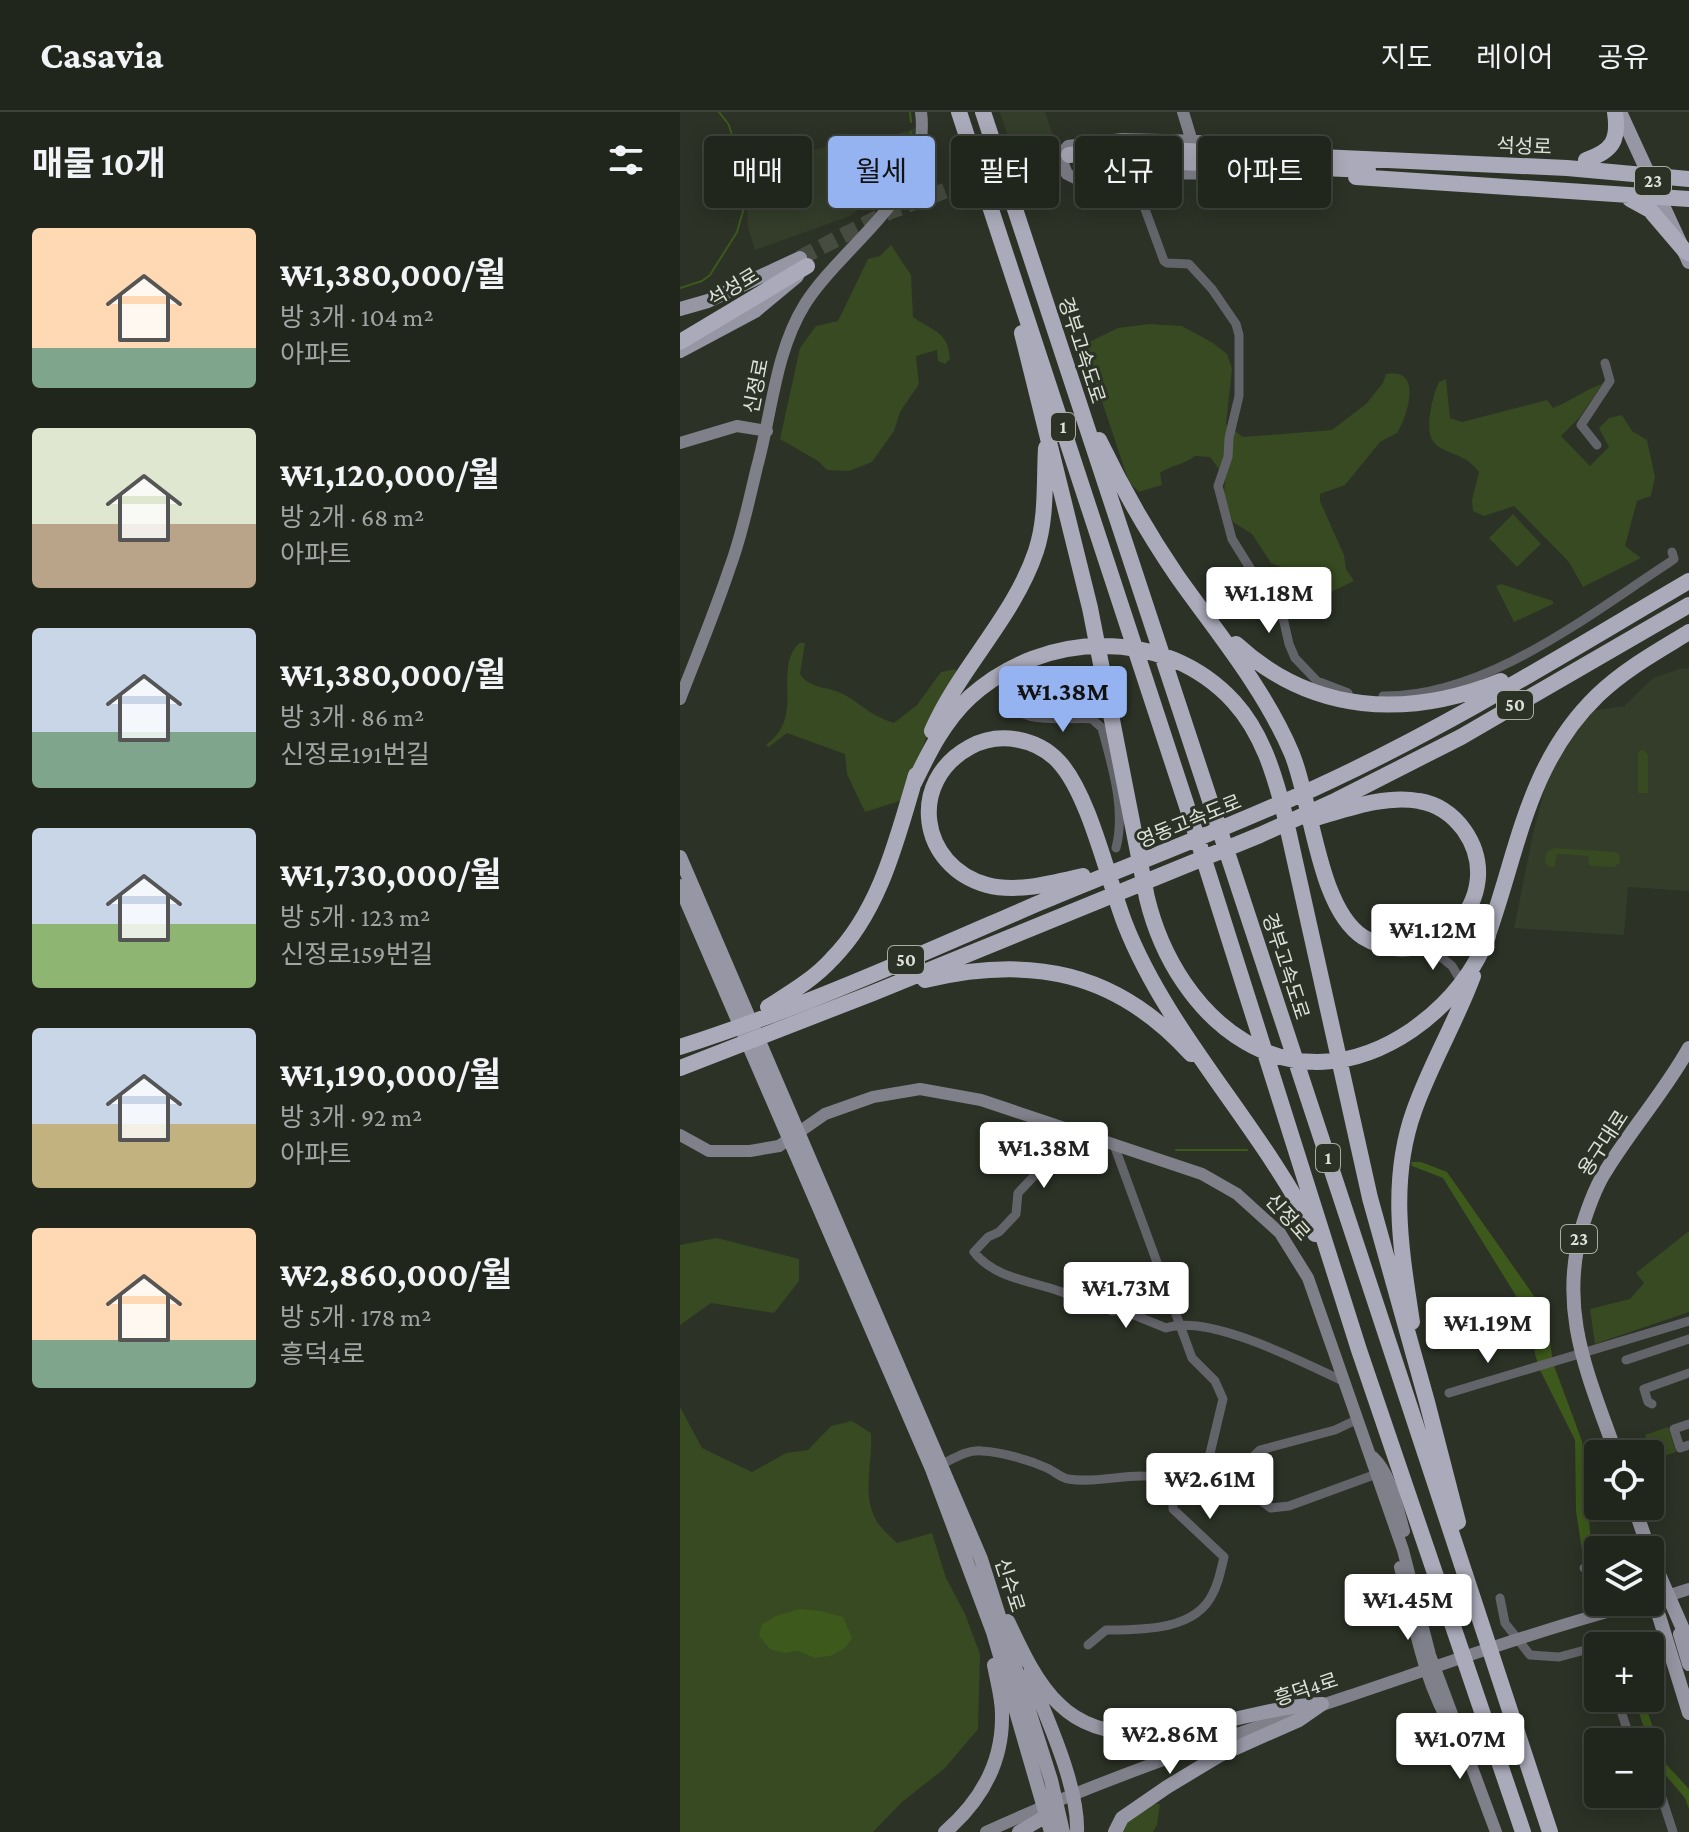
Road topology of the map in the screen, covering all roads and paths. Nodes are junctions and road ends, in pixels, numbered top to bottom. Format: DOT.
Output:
graph roads {
  1 [pos="921,112"];
  2 [pos="959,112"];
  3 [pos="983,112"];
  4 [pos="1183,112"];
  5 [pos="1618,112"];
  6 [pos="1190,135"];
  7 [pos="1333,153"];
  8 [pos="1198,160"];
  9 [pos="1586,160"];
  10 [pos="1070,161"];
  11 [pos="1331,163"];
  12 [pos="1645,165"];
  13 [pos="1566,172"];
  14 [pos="1689,172"];
  15 [pos="1331,175"];
  16 [pos="1338,176"];
  17 [pos="1689,179"];
  18 [pos="1689,189"];
  19 [pos="1577,191"];
  20 [pos="1609,193"];
  21 [pos="1660,197"];
  22 [pos="1689,199"];
  23 [pos="1145,208"];
  24 [pos="998,227"];
  25 [pos="1688,255"];
  26 [pos="803,262"];
  27 [pos="708,301"];
  28 [pos="680,309"];
  29 [pos="680,320"];
  30 [pos="680,331"];
  31 [pos="680,342"];
  32 [pos="680,351"];
  33 [pos="1063,358"];
  34 [pos="1605,363"];
  35 [pos="767,431"];
  36 [pos="1046,433"];
  37 [pos="680,443"];
  38 [pos="1597,445"];
  39 [pos="1672,552"];
  40 [pos="1689,581"];
  41 [pos="1689,605"];
  42 [pos="1207,616"];
  43 [pos="1689,632"];
  44 [pos="1562,656"];
  45 [pos="1029,660"];
  46 [pos="680,699"];
  47 [pos="914,783"];
  48 [pos="1337,806"];
  49 [pos="1116,848"];
  50 [pos="680,857"];
  51 [pos="1135,864"];
  52 [pos="680,886"];
  53 [pos="1488,936"];
  54 [pos="1425,944"];
  55 [pos="1462,983"];
  56 [pos="873,993"];
  57 [pos="713,1036"];
  58 [pos="680,1047"];
  59 [pos="1689,1048"];
  60 [pos="680,1068"];
  61 [pos="1234,1105"];
  62 [pos="680,1135"];
  63 [pos="1090,1137"];
  64 [pos="1114,1145"];
  65 [pos="1096,1268"];
  66 [pos="1169,1298"];
  67 [pos="1344,1303"];
  68 [pos="1689,1321"];
  69 [pos="1179,1323"];
  70 [pos="1689,1339"];
  71 [pos="1582,1355"];
  72 [pos="1626,1360"];
  73 [pos="891,1361"];
  74 [pos="1689,1373"];
  75 [pos="1343,1381"];
  76 [pos="1449,1393"];
  77 [pos="1427,1402"];
  78 [pos="1652,1404"];
  79 [pos="1356,1420"];
  80 [pos="1689,1424"];
  81 [pos="1611,1440"];
  82 [pos="1689,1445"];
  83 [pos="1368,1453"];
  84 [pos="1207,1466"];
  85 [pos="937,1467"];
  86 [pos="1371,1476"];
  87 [pos="1230,1478"];
  88 [pos="1177,1484"];
  89 [pos="981,1559"];
  90 [pos="1689,1589"];
  91 [pos="1664,1596"];
  92 [pos="1500,1598"];
  93 [pos="1664,1612"];
  94 [pos="1599,1616"];
  95 [pos="1659,1616"];
  96 [pos="1663,1616"];
  97 [pos="1010,1625"];
  98 [pos="993,1632"];
  99 [pos="1485,1636"];
  100 [pos="1689,1643"];
  101 [pos="1088,1645"];
  102 [pos="1584,1650"];
  103 [pos="1689,1664"];
  104 [pos="1322,1704"];
  105 [pos="1689,1713"];
  106 [pos="1470,1758"];
  107 [pos="1044,1783"];
  108 [pos="1076,1793"];
  109 [pos="1664,1804"];
  110 [pos="1052,1828"];
  111 [pos="945,1832"];
  112 [pos="986,1832"];
  113 [pos="1019,1832"];
  114 [pos="1077,1832"];
  115 [pos="1115,1832"];
  116 [pos="1496,1832"];
  117 [pos="1523,1832"];
  118 [pos="1550,1832"];
  119 [pos="1673,1832"];
  1 -- 35 [label="street, 신정로"];
  2 -- 24 [label="highway, 1"];
  3 -- 33 [label="highway, 경부고속도로 / 1"];
  4 -- 6 [label="street"];
  5 -- 9 [label="highway"];
  5 -- 12 [label="main road, 23"];
  7 -- 9 [label="highway"];
  7 -- 16 [label="street"];
  8 -- 10 [label="highway, 석성로"];
  9 -- 12 [label="highway"];
  9 -- 19 [label="highway"];
  11 -- 13 [label="highway, 석성로"];
  12 -- 14 [label="highway"];
  12 -- 21 [label="main road, 23"];
  13 -- 17 [label="highway, 석성로"];
  13 -- 18 [label="highway, 석성로"];
  15 -- 16 [label="highway"];
  16 -- 19 [label="highway"];
  19 -- 20 [label="highway"];
  20 -- 21 [label="highway"];
  20 -- 25 [label="highway"];
  21 -- 22 [label="highway"];
  21 -- 25 [label="main road, 23"];
  23 -- 39 [label="street"];
  24 -- 36 [label="highway"];
  24 -- 67 [label="highway, 1"];
  26 -- 27 [label="main road"];
  26 -- 30 [label="highway, 석성로"];
  26 -- 31 [label="highway, 석성로"];
  26 -- 32 [label="main road"];
  27 -- 28 [label="main road"];
  27 -- 29 [label="main road"];
  33 -- 42 [label="highway"];
  33 -- 99 [label="highway, 경부고속도로 / 1"];
  34 -- 38 [label="street"];
  35 -- 37 [label="street"];
  35 -- 46 [label="street, 신정로"];
  36 -- 47 [label="highway"];
  36 -- 55 [label="highway"];
  40 -- 44 [label="highway, 영동고속도로 / 50"];
  41 -- 48 [label="highway, 50"];
  42 -- 44 [label="highway"];
  42 -- 54 [label="highway"];
  43 -- 53 [label="highway"];
  44 -- 51 [label="highway, 영동고속도로 / 50"];
  45 -- 47 [label="highway"];
  45 -- 49 [label="street"];
  45 -- 77 [label="highway"];
  47 -- 57 [label="highway"];
  48 -- 54 [label="highway"];
  48 -- 56 [label="highway, 영동고속도로 / 50"];
  50 -- 73 [label="main road"];
  51 -- 57 [label="highway, 영동고속도로 / 50"];
  51 -- 61 [label="highway"];
  52 -- 73 [label="main road"];
  53 -- 55 [label="highway"];
  53 -- 77 [label="highway"];
  54 -- 55 [label="street"];
  56 -- 60 [label="highway, 영동고속도로 / 50"];
  56 -- 61 [label="highway"];
  57 -- 58 [label="highway, 영동고속도로 / 50"];
  59 -- 71 [label="main road, 용구대로 / 23"];
  61 -- 67 [label="highway"];
  62 -- 63 [label="street, 신정로"];
  63 -- 64 [label="street, 신정로"];
  63 -- 69 [label="street"];
  64 -- 66 [label="street"];
  64 -- 75 [label="street, 신정로"];
  65 -- 66 [label="street"];
  66 -- 69 [label="street"];
  67 -- 117 [label="highway, 1"];
  68 -- 71 [label="street"];
  69 -- 75 [label="street"];
  69 -- 84 [label="street"];
  70 -- 72 [label="street"];
  71 -- 76 [label="street"];
  71 -- 81 [label="main road, 용구대로 / 23"];
  73 -- 85 [label="main road, 신수로"];
  74 -- 78 [label="street"];
  75 -- 79 [label="street, 신정로"];
  77 -- 99 [label="highway"];
  79 -- 83 [label="street, 신정로"];
  79 -- 87 [label="street"];
  80 -- 82 [label="street"];
  83 -- 86 [label="street"];
  83 -- 106 [label="street, 신정로"];
  83 -- 106 [label="street"];
  84 -- 87 [label="street"];
  84 -- 88 [label="street"];
  85 -- 88 [label="street"];
  85 -- 89 [label="main road, 신수로"];
  85 -- 98 [label="main road, 신수로"];
  86 -- 87 [label="street"];
  86 -- 106 [label="street"];
  88 -- 101 [label="street"];
  89 -- 97 [label="main road"];
  89 -- 107 [label="main road, 신수로"];
  90 -- 91 [label="street, 흥덕4로"];
  92 -- 102 [label="street"];
  93 -- 100 [label="main road"];
  94 -- 104 [label="street, 흥덕4로"];
  95 -- 105 [label="main road"];
  96 -- 103 [label="main road"];
  97 -- 104 [label="main road"];
  97 -- 114 [label="main road"];
  98 -- 107 [label="main road, 신수로"];
  98 -- 111 [label="main road"];
  99 -- 118 [label="highway, 경부고속도로 / 1"];
  104 -- 108 [label="street, 흥덕4로"];
  104 -- 115 [label="main road"];
  106 -- 116 [label="street, 신정로"];
  107 -- 110 [label="main road"];
  108 -- 112 [label="street, 흥덕4로"];
  108 -- 113 [label="main road"];
  109 -- 119 [label="street"];
}
